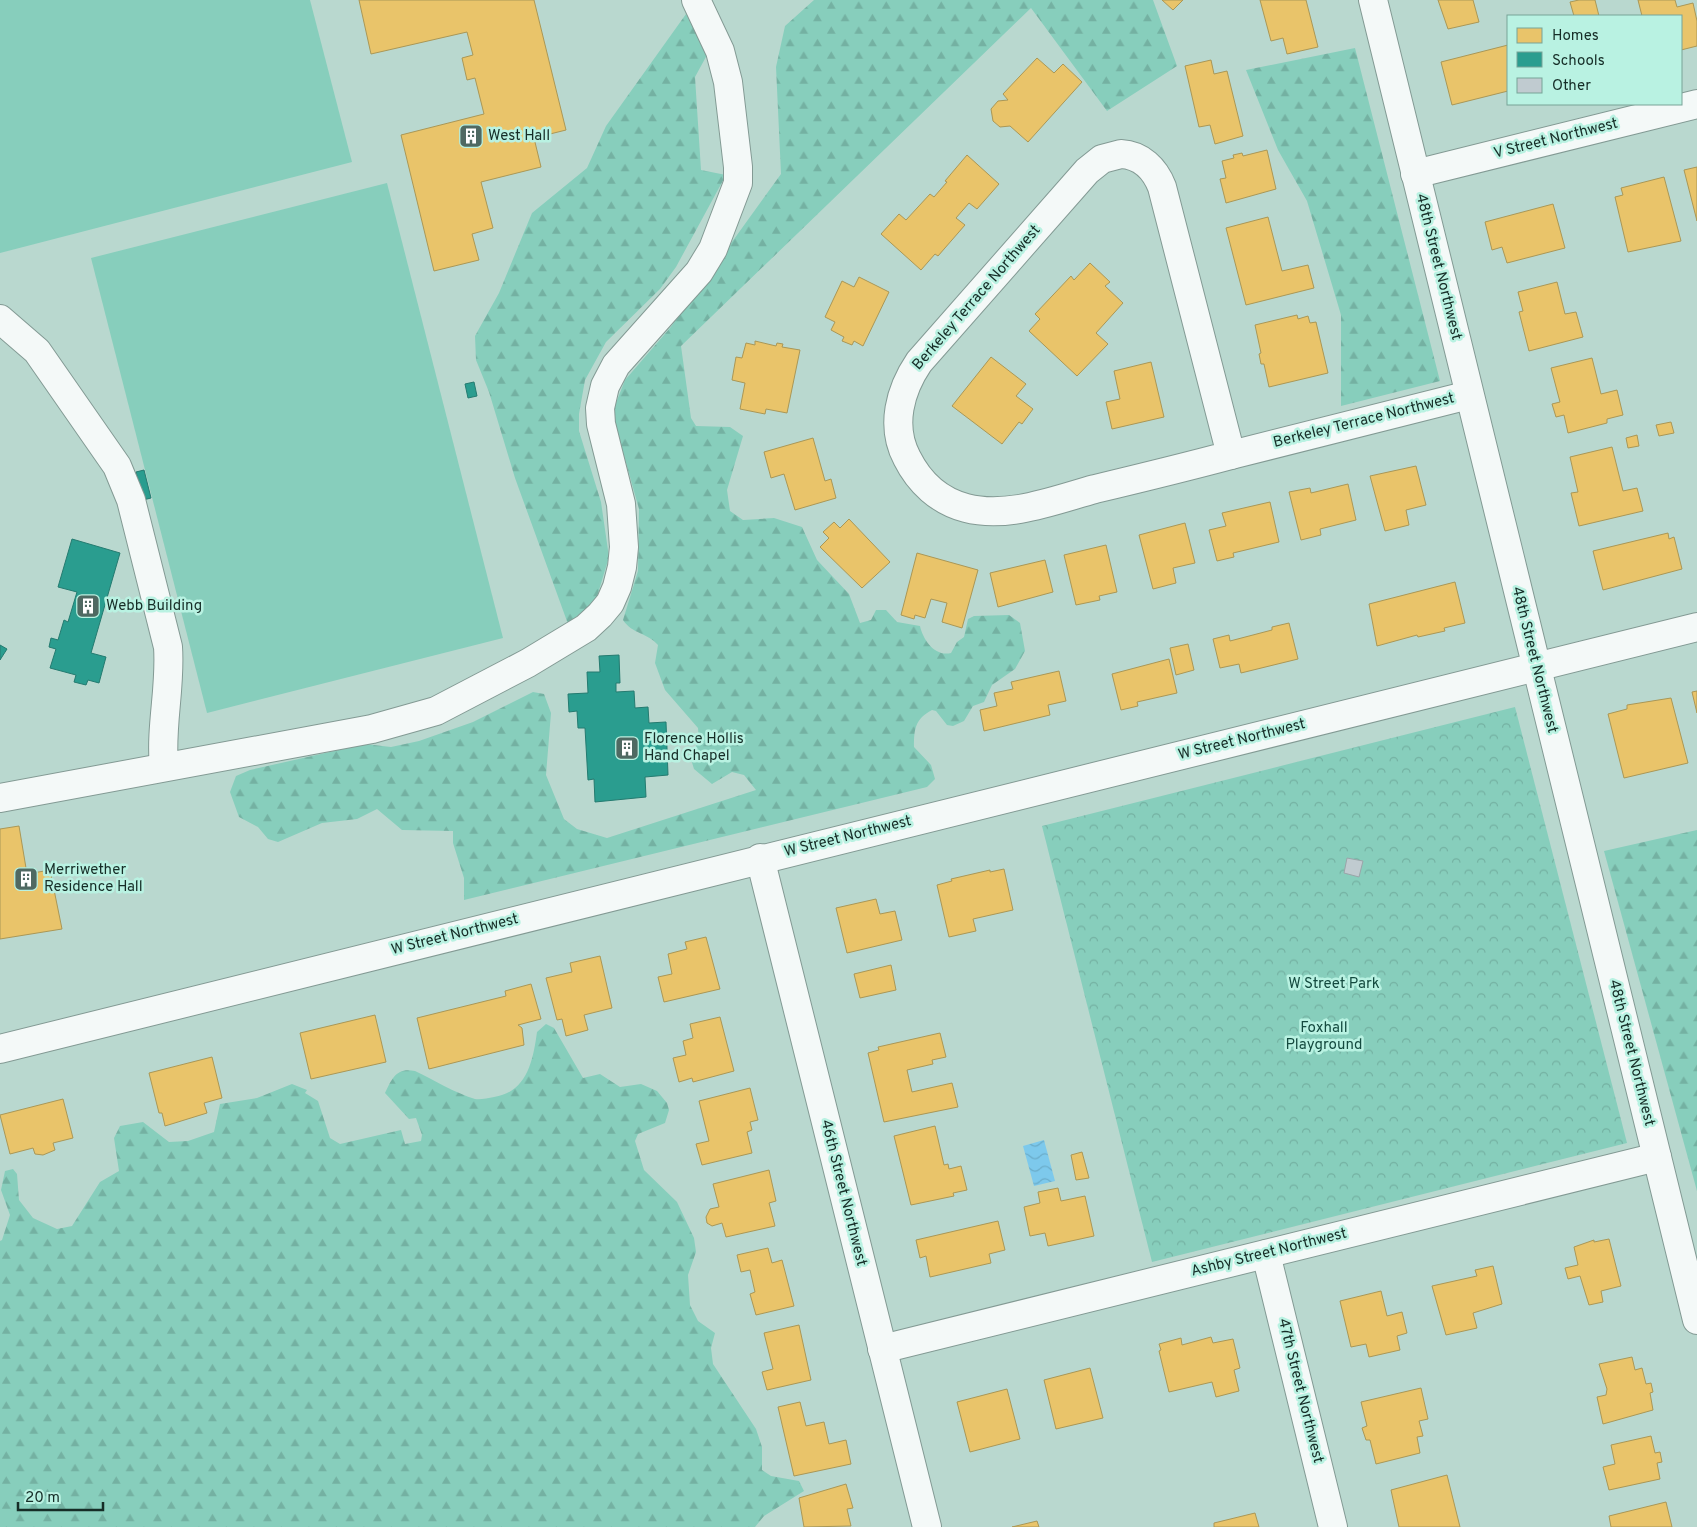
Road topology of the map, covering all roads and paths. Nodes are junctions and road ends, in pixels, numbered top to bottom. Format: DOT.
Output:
graph roads {
  1 [pos="696,0"];
  2 [pos="1372,0"];
  3 [pos="1697,104"];
  4 [pos="1415,174"];
  5 [pos="0,318"];
  6 [pos="1469,395"];
  7 [pos="1231,455"];
  8 [pos="1697,628"];
  9 [pos="1536,668"];
  10 [pos="164,768"];
  11 [pos="0,798"];
  12 [pos="760,858"];
  13 [pos="0,1049"];
  14 [pos="1657,1157"];
  15 [pos="1266,1254"];
  16 [pos="1697,1320"];
  17 [pos="882,1349"];
  18 [pos="927,1527"];
  19 [pos="1333,1527"];
  1 -- 10 [label="street"];
  2 -- 4 [label="street, 48th Street Northwest"];
  3 -- 4 [label="street, V Street Northwest"];
  4 -- 6 [label="street, 48th Street Northwest"];
  5 -- 10 [label="street"];
  6 -- 7 [label="street, Berkeley Terrace Northwest"];
  6 -- 9 [label="street, 48th Street Northwest"];
  7 -- 7 [label="street, Berkeley Terrace Northwest"];
  8 -- 9 [label="street, W Street Northwest"];
  9 -- 12 [label="street, W Street Northwest"];
  9 -- 14 [label="street, 48th Street Northwest"];
  10 -- 11 [label="street"];
  12 -- 13 [label="street, W Street Northwest"];
  12 -- 17 [label="street, 46th Street Northwest"];
  14 -- 15 [label="street, Ashby Street Northwest"];
  14 -- 16 [label="street, 48th Street Northwest"];
  15 -- 17 [label="street, Ashby Street Northwest"];
  15 -- 19 [label="street, 47th Street Northwest"];
  17 -- 18 [label="street, 46th Street Northwest"];
}
